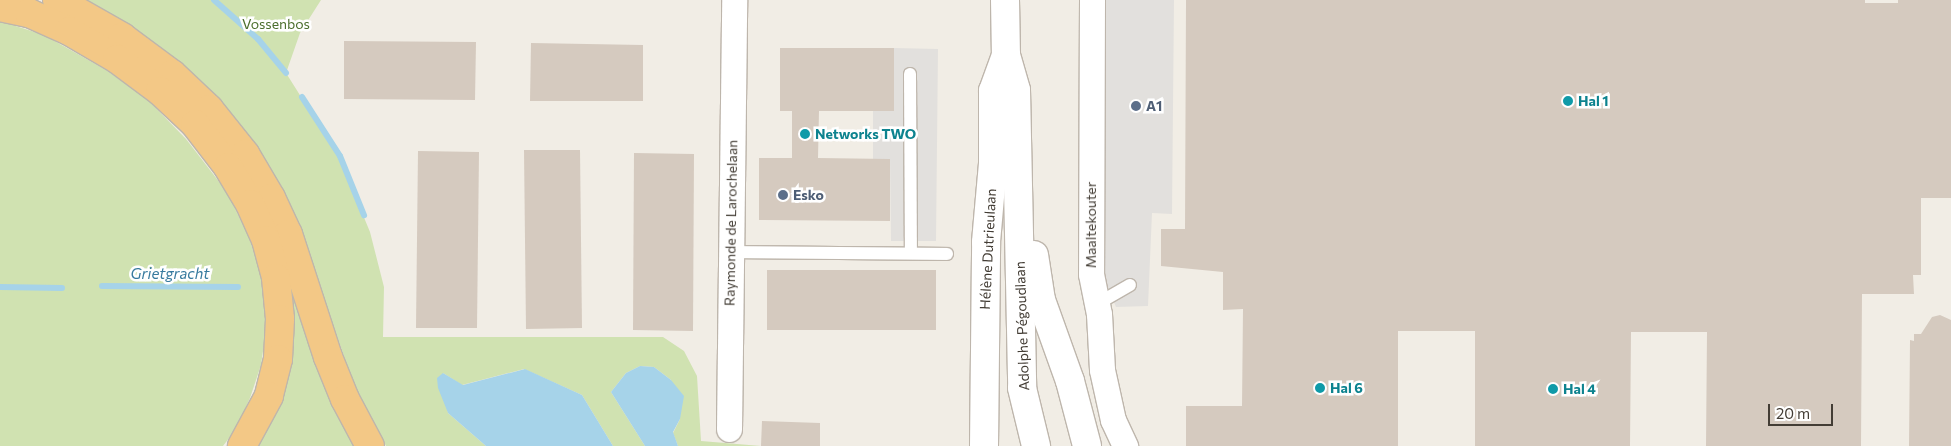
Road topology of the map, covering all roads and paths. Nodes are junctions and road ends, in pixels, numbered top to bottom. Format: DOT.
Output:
graph roads {
  1 [pos="57,0"];
  2 [pos="734,0"];
  3 [pos="1005,0"];
  4 [pos="1092,0"];
  5 [pos="0,7"];
  6 [pos="1006,55"];
  7 [pos="910,74"];
  8 [pos="1018,205"];
  9 [pos="731,252"];
  10 [pos="911,252"];
  11 [pos="947,254"];
  12 [pos="1130,284"];
  13 [pos="1097,304"];
  14 [pos="729,434"];
  15 [pos="242,446"];
  16 [pos="370,446"];
  17 [pos="984,446"];
  18 [pos="1036,446"];
  19 [pos="1087,446"];
  20 [pos="1125,446"];
  1 -- 16 [label="highway"];
  2 -- 9 [label="street, Raymonde de Larochelaan"];
  3 -- 6 [label="street, Hélène Dutrieulaan"];
  4 -- 13 [label="street, Maaltekouter"];
  5 -- 15 [label="highway"];
  6 -- 8 [label="street, Hélène Dutrieulaan"];
  6 -- 17 [label="street, Hélène Dutrieulaan"];
  7 -- 10 [label="lane"];
  8 -- 18 [label="street, Adolphe Pégoudlaan"];
  8 -- 19 [label="street"];
  9 -- 10 [label="lane"];
  9 -- 14 [label="street, Raymonde de Larochelaan"];
  10 -- 11 [label="lane"];
  12 -- 13 [label="lane"];
  13 -- 20 [label="street, Maaltekouter"];
}
